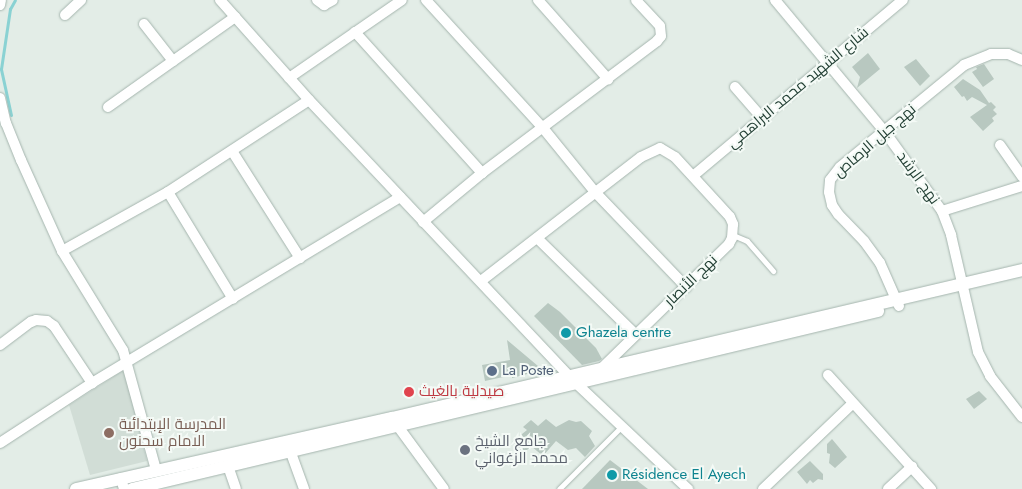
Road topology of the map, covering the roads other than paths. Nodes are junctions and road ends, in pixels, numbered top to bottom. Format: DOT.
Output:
graph roads {
  1 [pos="2,0"];
  2 [pos="81,0"];
  3 [pos="220,0"];
  4 [pos="317,0"];
  5 [pos="333,0"];
  6 [pos="402,0"];
  7 [pos="426,0"];
  8 [pos="538,0"];
  9 [pos="636,0"];
  10 [pos="775,0"];
  11 [pos="903,0"];
  12 [pos="0,5"];
  13 [pos="64,14"];
  14 [pos="235,17"];
  15 [pos="144,24"];
  16 [pos="354,32"];
  17 [pos="1022,60"];
  18 [pos="173,61"];
  19 [pos="829,63"];
  20 [pos="289,78"];
  21 [pos="608,79"];
  22 [pos="735,87"];
  23 [pos="0,98"];
  24 [pos="309,100"];
  25 [pos="108,107"];
  26 [pos="762,118"];
  27 [pos="543,128"];
  28 [pos="885,132"];
  29 [pos="1000,144"];
  30 [pos="232,151"];
  31 [pos="482,173"];
  32 [pos="693,176"];
  33 [pos="1022,177"];
  34 [pos="1022,186"];
  35 [pos="168,192"];
  36 [pos="595,192"];
  37 [pos="400,197"];
  38 [pos="942,210"];
  39 [pos="423,222"];
  40 [pos="733,234"];
  41 [pos="537,238"];
  42 [pos="62,251"];
  43 [pos="300,258"];
  44 [pos="1022,270"];
  45 [pos="773,271"];
  46 [pos="1022,277"];
  47 [pos="481,281"];
  48 [pos="964,286"];
  49 [pos="686,287"];
  50 [pos="233,299"];
  51 [pos="898,302"];
  52 [pos="635,334"];
  53 [pos="0,345"];
  54 [pos="128,362"];
  55 [pos="598,374"];
  56 [pos="828,375"];
  57 [pos="574,380"];
  58 [pos="92,383"];
  59 [pos="852,404"];
  60 [pos="1022,416"];
  61 [pos="394,422"];
  62 [pos="621,427"];
  63 [pos="0,443"];
  64 [pos="291,453"];
  65 [pos="228,466"];
  66 [pos="912,467"];
  67 [pos="163,480"];
  68 [pos="122,484"];
  69 [pos="76,489"];
  70 [pos="132,489"];
  71 [pos="236,489"];
  72 [pos="304,489"];
  73 [pos="444,489"];
  74 [pos="559,489"];
  75 [pos="688,489"];
  76 [pos="763,489"];
  77 [pos="888,489"];
  78 [pos="931,489"];
  1 -- 12 [label="street"];
  2 -- 13 [label="street"];
  3 -- 14 [label="street"];
  4 -- 5 [label="street"];
  6 -- 16 [label="street"];
  7 -- 27 [label="street"];
  8 -- 21 [label="street"];
  9 -- 21 [label="street"];
  10 -- 19 [label="street, نهج الرشد"];
  11 -- 19 [label="street, شارع الشهيد محمد البراهمي"];
  14 -- 18 [label="street"];
  14 -- 20 [label="street"];
  15 -- 18 [label="street"];
  16 -- 20 [label="street"];
  16 -- 31 [label="street"];
  17 -- 28 [label="street, نهج جبل الرصاص"];
  18 -- 25 [label="street"];
  19 -- 26 [label="street, شارع الشهيد محمد البراهمي"];
  19 -- 28 [label="street, نهج الرشد"];
  20 -- 24 [label="street"];
  21 -- 27 [label="street"];
  22 -- 26 [label="street"];
  23 -- 42 [label="street"];
  24 -- 30 [label="street"];
  24 -- 37 [label="street"];
  26 -- 32 [label="street, شارع الشهيد محمد البراهمي"];
  27 -- 31 [label="street"];
  27 -- 36 [label="street"];
  28 -- 38 [label="street, نهج الرشد"];
  28 -- 51 [label="street, نهج جبل الرصاص"];
  29 -- 33 [label="street"];
  30 -- 35 [label="street"];
  30 -- 43 [label="street"];
  31 -- 39 [label="street"];
  32 -- 36 [label="street"];
  32 -- 40 [label="street"];
  34 -- 38 [label="street"];
  35 -- 42 [label="street"];
  35 -- 50 [label="street"];
  36 -- 41 [label="street"];
  36 -- 49 [label="street"];
  37 -- 39 [label="street"];
  37 -- 43 [label="street"];
  38 -- 48 [label="street, نهج الرشد"];
  39 -- 47 [label="street"];
  40 -- 45 [label="lane"];
  40 -- 49 [label="street, نهج الأنصار"];
  41 -- 47 [label="street"];
  41 -- 52 [label="street"];
  42 -- 54 [label="street"];
  43 -- 50 [label="street"];
  44 -- 48 [label="street"];
  46 -- 48 [label="street"];
  47 -- 57 [label="street"];
  48 -- 51 [label="street"];
  48 -- 60 [label="street, نهج الرشد"];
  49 -- 52 [label="street, نهج الأنصار"];
  50 -- 54 [label="street"];
  51 -- 55 [label="street"];
  52 -- 55 [label="street, نهج الأنصار"];
  53 -- 58 [label="street"];
  54 -- 58 [label="street"];
  54 -- 67 [label="street"];
  55 -- 57 [label="street"];
  56 -- 59 [label="street"];
  57 -- 61 [label="street"];
  57 -- 62 [label="street"];
  58 -- 63 [label="street"];
  59 -- 66 [label="street"];
  59 -- 76 [label="street"];
  61 -- 64 [label="street"];
  61 -- 67 [label="street"];
  61 -- 73 [label="street"];
  62 -- 74 [label="lane"];
  62 -- 75 [label="street"];
  64 -- 65 [label="street"];
  64 -- 72 [label="street"];
  65 -- 67 [label="street"];
  65 -- 71 [label="street"];
  66 -- 77 [label="street"];
  66 -- 78 [label="street"];
  67 -- 68 [label="street"];
  67 -- 70 [label="street"];
  68 -- 69 [label="street"];
}
